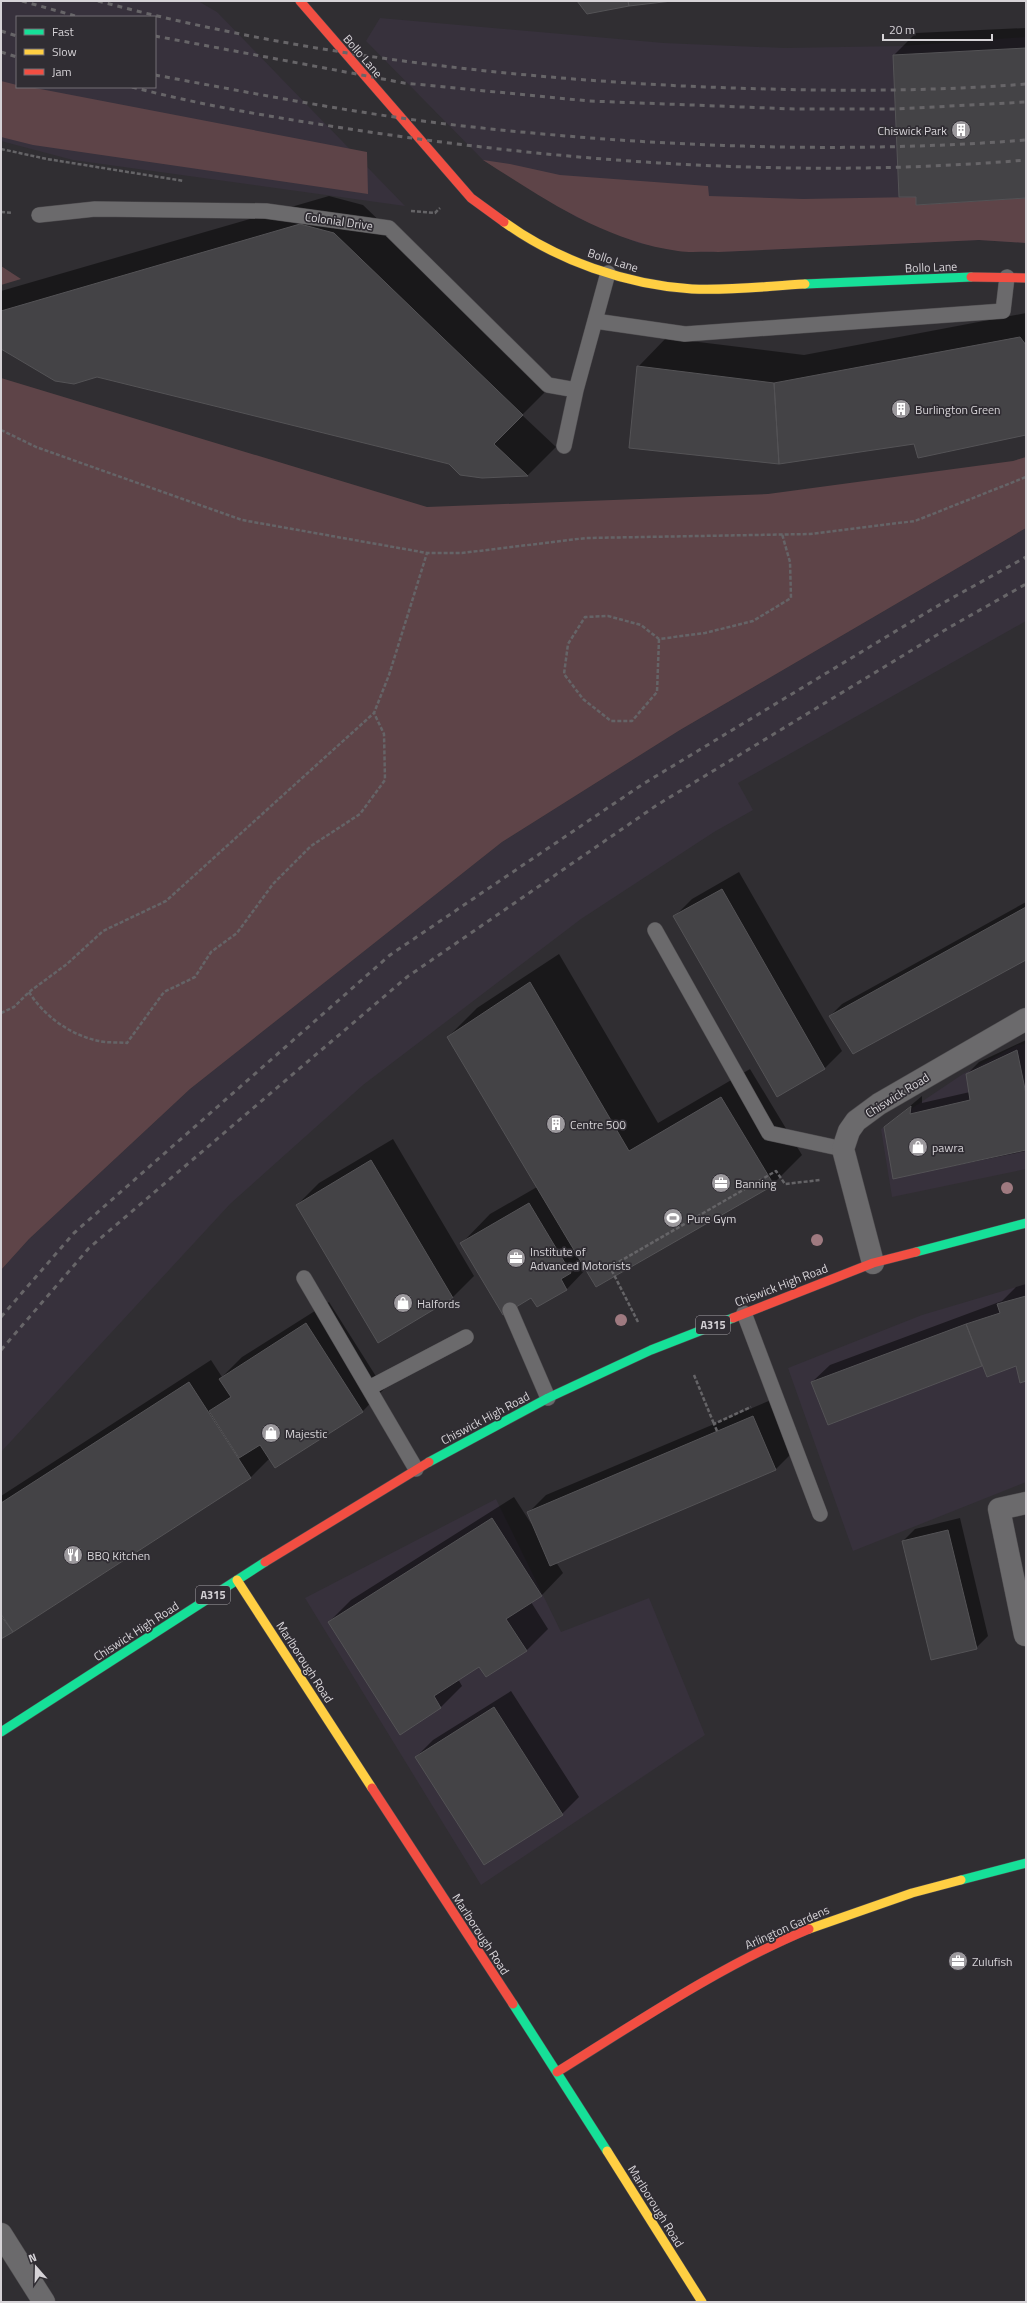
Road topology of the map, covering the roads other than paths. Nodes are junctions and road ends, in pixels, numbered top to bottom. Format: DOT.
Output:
graph roads {
  1 [pos="300,1"];
  2 [pos="39,215"];
  3 [pos="608,273"];
  4 [pos="1007,277"];
  5 [pos="1026,278"];
  6 [pos="596,321"];
  7 [pos="576,390"];
  8 [pos="564,446"];
  9 [pos="655,930"];
  10 [pos="1026,1019"];
  11 [pos="843,1149"];
  12 [pos="1026,1223"];
  13 [pos="873,1262"];
  14 [pos="304,1278"];
  15 [pos="510,1310"];
  16 [pos="744,1313"];
  17 [pos="466,1337"];
  18 [pos="369,1388"];
  19 [pos="548,1398"];
  20 [pos="416,1469"];
  21 [pos="1026,1503"];
  22 [pos="820,1514"];
  23 [pos="237,1580"];
  24 [pos="1024,1635"];
  25 [pos="1,1732"];
  26 [pos="1026,1863"];
  27 [pos="557,2072"];
  28 [pos="1,2234"];
  29 [pos="44,2302"];
  30 [pos="702,2302"];
  1 -- 3 [label="street, Bollo Lane"];
  2 -- 7 [label="lane, Colonial Drive"];
  3 -- 4 [label="street, Bollo Lane"];
  3 -- 6 [label="lane"];
  4 -- 5 [label="street, Bollo Lane"];
  4 -- 6 [label="lane"];
  6 -- 7 [label="lane"];
  7 -- 8 [label="lane"];
  9 -- 11 [label="lane"];
  10 -- 11 [label="street, Chiswick Road"];
  11 -- 13 [label="street"];
  12 -- 13 [label="street, Chiswick High Road / A315"];
  13 -- 16 [label="street, Chiswick High Road / A315"];
  14 -- 18 [label="lane"];
  15 -- 19 [label="lane"];
  16 -- 19 [label="street, Chiswick High Road / A315"];
  16 -- 22 [label="lane"];
  17 -- 18 [label="lane"];
  18 -- 20 [label="lane"];
  19 -- 20 [label="street, Chiswick High Road / A315"];
  20 -- 23 [label="street, Chiswick High Road / A315"];
  21 -- 24 [label="street"];
  23 -- 25 [label="street, Chiswick High Road / A315"];
  23 -- 27 [label="street, Marlborough Road"];
  26 -- 27 [label="street, Arlington Gardens"];
  27 -- 30 [label="street, Marlborough Road"];
  28 -- 29 [label="street"];
}
